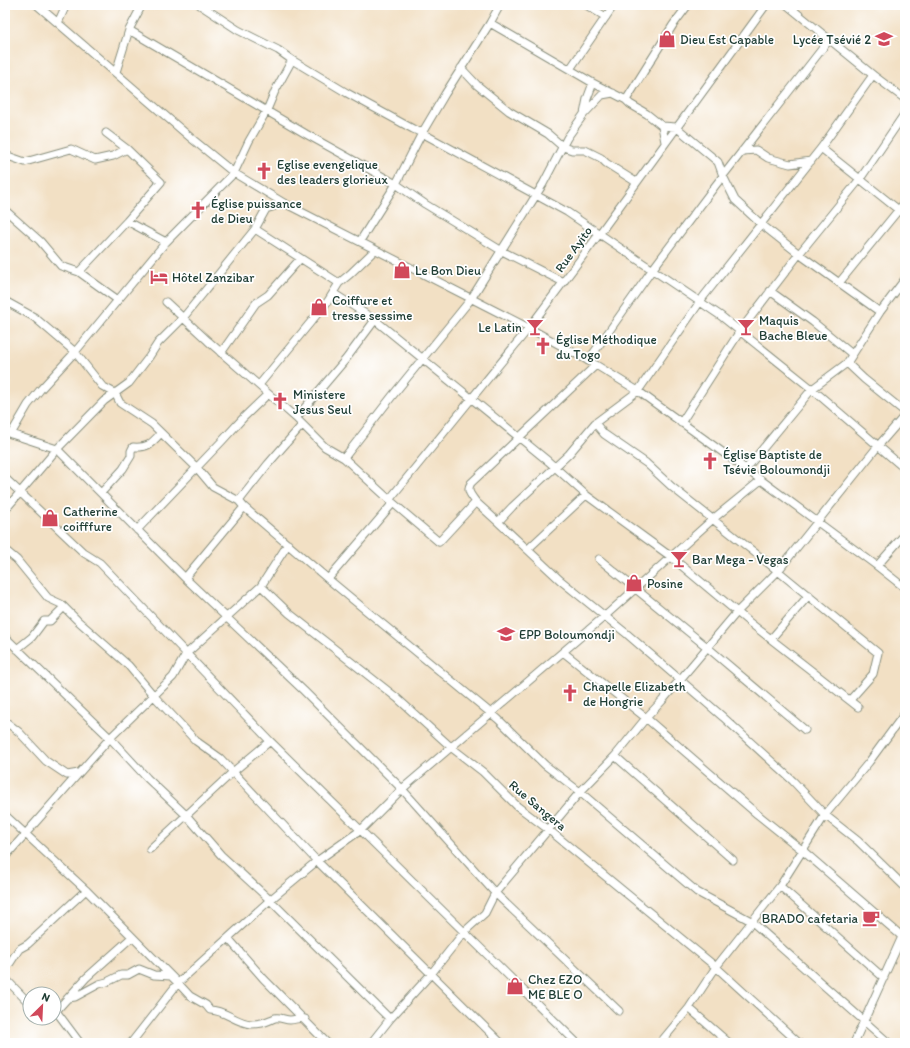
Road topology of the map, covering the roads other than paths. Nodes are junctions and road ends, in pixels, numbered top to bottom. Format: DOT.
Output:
graph roads {
  1 [pos="37,5"];
  2 [pos="66,5"];
  3 [pos="142,5"];
  4 [pos="200,5"];
  5 [pos="500,5"];
  6 [pos="586,5"];
  7 [pos="614,5"];
  8 [pos="688,5"];
  9 [pos="766,5"];
  10 [pos="787,5"];
  11 [pos="606,17"];
  12 [pos="58,22"];
  13 [pos="490,23"];
  14 [pos="129,30"];
  15 [pos="829,40"];
  16 [pos="292,60"];
  17 [pos="461,68"];
  18 [pos="570,69"];
  19 [pos="116,72"];
  20 [pos="873,75"];
  21 [pos="593,83"];
  22 [pos="613,93"];
  23 [pos="905,99"];
  24 [pos="626,100"];
  25 [pos="267,110"];
  26 [pos="905,113"];
  27 [pos="584,114"];
  28 [pos="662,126"];
  29 [pos="676,127"];
  30 [pos="422,132"];
  31 [pos="106,133"];
  32 [pos="665,142"];
  33 [pos="563,147"];
  34 [pos="821,148"];
  35 [pos="127,149"];
  36 [pos="742,151"];
  37 [pos="5,155"];
  38 [pos="811,161"];
  39 [pos="234,173"];
  40 [pos="723,176"];
  41 [pos="860,179"];
  42 [pos="636,182"];
  43 [pos="396,184"];
  44 [pos="536,195"];
  45 [pos="905,202"];
  46 [pos="284,203"];
  47 [pos="5,210"];
  48 [pos="899,210"];
  49 [pos="905,215"];
  50 [pos="127,221"];
  51 [pos="761,224"];
  52 [pos="255,229"];
  53 [pos="600,233"];
  54 [pos="360,241"];
  55 [pos="166,242"];
  56 [pos="375,250"];
  57 [pos="502,251"];
  58 [pos="799,254"];
  59 [pos="300,259"];
  60 [pos="652,270"];
  61 [pos="79,272"];
  62 [pos="905,279"];
  63 [pos="563,282"];
  64 [pos="339,283"];
  65 [pos="839,283"];
  66 [pos="770,291"];
  67 [pos="333,293"];
  68 [pos="471,299"];
  69 [pos="118,300"];
  70 [pos="5,301"];
  71 [pos="700,301"];
  72 [pos="166,302"];
  73 [pos="880,312"];
  74 [pos="183,318"];
  75 [pos="375,320"];
  76 [pos="529,328"];
  77 [pos="740,331"];
  78 [pos="75,352"];
  79 [pos="221,353"];
  80 [pos="852,354"];
  81 [pos="423,360"];
  82 [pos="588,361"];
  83 [pos="847,363"];
  84 [pos="596,365"];
  85 [pos="259,385"];
  86 [pos="812,389"];
  87 [pos="638,391"];
  88 [pos="115,393"];
  89 [pos="268,394"];
  90 [pos="472,398"];
  91 [pos="905,412"];
  92 [pos="905,415"];
  93 [pos="296,418"];
  94 [pos="681,423"];
  95 [pos="595,424"];
  96 [pos="302,425"];
  97 [pos="8,433"];
  98 [pos="161,433"];
  99 [pos="519,437"];
  100 [pos="878,446"];
  101 [pos="57,449"];
  102 [pos="344,458"];
  103 [pos="554,466"];
  104 [pos="197,468"];
  105 [pos="746,469"];
  106 [pos="905,469"];
  107 [pos="5,478"];
  108 [pos="761,480"];
  109 [pos="21,493"];
  110 [pos="101,493"];
  111 [pos="586,495"];
  112 [pos="239,501"];
  113 [pos="391,502"];
  114 [pos="476,502"];
  115 [pos="244,507"];
  116 [pos="5,510"];
  117 [pos="713,518"];
  118 [pos="498,522"];
  119 [pos="818,523"];
  120 [pos="137,530"];
  121 [pos="905,534"];
  122 [pos="288,544"];
  123 [pos="528,549"];
  124 [pos="5,550"];
  125 [pos="670,556"];
  126 [pos="599,559"];
  127 [pos="877,566"];
  128 [pos="778,571"];
  129 [pos="185,578"];
  130 [pos="328,580"];
  131 [pos="261,586"];
  132 [pos="635,588"];
  133 [pos="905,588"];
  134 [pos="809,595"];
  135 [pos="63,608"];
  136 [pos="737,612"];
  137 [pos="605,616"];
  138 [pos="226,617"];
  139 [pos="5,637"];
  140 [pos="771,639"];
  141 [pos="707,647"];
  142 [pos="18,649"];
  143 [pos="563,652"];
  144 [pos="186,654"];
  145 [pos="679,680"];
  146 [pos="154,696"];
  147 [pos="850,700"];
  148 [pos="858,707"];
  149 [pos="905,713"];
  150 [pos="491,714"];
  151 [pos="646,718"];
  152 [pos="5,721"];
  153 [pos="805,730"];
  154 [pos="110,738"];
  155 [pos="270,741"];
  156 [pos="452,748"];
  157 [pos="615,756"];
  158 [pos="234,772"];
  159 [pos="79,773"];
  160 [pos="402,789"];
  161 [pos="580,792"];
  162 [pos="5,815"];
  163 [pos="186,815"];
  164 [pos="825,815"];
  165 [pos="360,830"];
  166 [pos="549,830"];
  167 [pos="26,834"];
  168 [pos="150,849"];
  169 [pos="802,850"];
  170 [pos="5,856"];
  171 [pos="734,860"];
  172 [pos="318,861"];
  173 [pos="780,886"];
  174 [pos="905,887"];
  175 [pos="86,890"];
  176 [pos="495,893"];
  177 [pos="270,900"];
  178 [pos="751,922"];
  179 [pos="464,931"];
  180 [pos="904,935"];
  181 [pos="132,937"];
  182 [pos="228,938"];
  183 [pos="5,966"];
  184 [pos="716,967"];
  185 [pos="431,974"];
  186 [pos="171,976"];
  187 [pos="5,978"];
  188 [pos="884,978"];
  189 [pos="178,984"];
  190 [pos="22,996"];
  191 [pos="68,998"];
  192 [pos="62,1004"];
  193 [pos="689,1008"];
  194 [pos="619,1011"];
  195 [pos="62,1019"];
  196 [pos="305,1019"];
  197 [pos="390,1019"];
  198 [pos="865,1022"];
  199 [pos="80,1043"];
  200 [pos="130,1043"];
  201 [pos="327,1043"];
  202 [pos="371,1043"];
  203 [pos="501,1043"];
  204 [pos="577,1043"];
  205 [pos="660,1043"];
  206 [pos="729,1043"];
  207 [pos="799,1043"];
  208 [pos="854,1043"];
  209 [pos="889,1043"];
  1 -- 12 [label="street"];
  2 -- 12 [label="street"];
  3 -- 14 [label="street"];
  4 -- 16 [label="street"];
  5 -- 13 [label="street"];
  6 -- 11 [label="street"];
  7 -- 11 [label="street"];
  8 -- 24 [label="street"];
  9 -- 29 [label="street, Rue Ayito"];
  10 -- 15 [label="street"];
  11 -- 18 [label="street"];
  12 -- 19 [label="street"];
  13 -- 17 [label="street"];
  13 -- 18 [label="street"];
  14 -- 19 [label="street"];
  14 -- 25 [label="street"];
  15 -- 20 [label="street"];
  15 -- 36 [label="street"];
  16 -- 25 [label="street"];
  16 -- 30 [label="street"];
  17 -- 30 [label="street"];
  17 -- 33 [label="street"];
  18 -- 21 [label="street"];
  19 -- 39 [label="street"];
  20 -- 23 [label="street"];
  20 -- 34 [label="street"];
  21 -- 22 [label="street"];
  21 -- 27 [label="street"];
  22 -- 24 [label="street"];
  22 -- 27 [label="street"];
  24 -- 28 [label="street"];
  25 -- 39 [label="street"];
  25 -- 43 [label="street"];
  26 -- 41 [label="street"];
  27 -- 33 [label="street"];
  28 -- 29 [label="street"];
  28 -- 32 [label="street"];
  29 -- 32 [label="street, Rue Ayito"];
  29 -- 40 [label="street"];
  30 -- 43 [label="street"];
  30 -- 44 [label="street"];
  31 -- 35 [label="street"];
  32 -- 42 [label="street, Rue Ayito"];
  33 -- 42 [label="street"];
  33 -- 44 [label="street"];
  34 -- 38 [label="street"];
  34 -- 41 [label="street"];
  35 -- 37 [label="street"];
  35 -- 50 [label="street"];
  36 -- 38 [label="street"];
  36 -- 40 [label="street"];
  38 -- 51 [label="street"];
  39 -- 46 [label="street"];
  39 -- 55 [label="street"];
  40 -- 51 [label="street"];
  40 -- 60 [label="street"];
  41 -- 48 [label="street"];
  41 -- 58 [label="street"];
  42 -- 53 [label="street, Rue Ayito"];
  43 -- 54 [label="street"];
  43 -- 57 [label="street"];
  44 -- 53 [label="street"];
  44 -- 57 [label="street"];
  45 -- 48 [label="street"];
  46 -- 52 [label="street"];
  46 -- 54 [label="street"];
  47 -- 61 [label="street"];
  48 -- 49 [label="street"];
  48 -- 65 [label="street"];
  50 -- 55 [label="street"];
  50 -- 61 [label="street"];
  51 -- 58 [label="street"];
  51 -- 71 [label="street"];
  52 -- 59 [label="street"];
  52 -- 74 [label="street"];
  53 -- 60 [label="street"];
  53 -- 63 [label="street, Rue Ayito"];
  54 -- 56 [label="street"];
  55 -- 69 [label="street"];
  56 -- 64 [label="street"];
  56 -- 68 [label="street"];
  57 -- 63 [label="street"];
  57 -- 68 [label="street"];
  58 -- 65 [label="street"];
  58 -- 66 [label="street"];
  59 -- 64 [label="street"];
  59 -- 79 [label="street"];
  60 -- 71 [label="street"];
  60 -- 82 [label="street"];
  61 -- 69 [label="street"];
  62 -- 73 [label="street"];
  63 -- 76 [label="street, Rue Ayito"];
  64 -- 67 [label="street"];
  65 -- 73 [label="street"];
  66 -- 77 [label="street"];
  66 -- 80 [label="street"];
  67 -- 75 [label="street"];
  67 -- 85 [label="street"];
  68 -- 76 [label="street"];
  68 -- 81 [label="street"];
  69 -- 78 [label="street"];
  70 -- 78 [label="street"];
  71 -- 77 [label="street"];
  71 -- 87 [label="street"];
  72 -- 74 [label="street"];
  73 -- 80 [label="street"];
  74 -- 79 [label="street"];
  74 -- 88 [label="street"];
  75 -- 81 [label="street"];
  75 -- 93 [label="street"];
  76 -- 82 [label="street"];
  76 -- 90 [label="street, Rue Ayito"];
  77 -- 86 [label="street"];
  77 -- 94 [label="street"];
  78 -- 88 [label="street"];
  78 -- 97 [label="street"];
  79 -- 85 [label="street"];
  80 -- 83 [label="street"];
  81 -- 90 [label="street"];
  81 -- 102 [label="street"];
  82 -- 84 [label="street"];
  83 -- 86 [label="street"];
  83 -- 91 [label="street"];
  84 -- 87 [label="street"];
  84 -- 99 [label="street"];
  85 -- 89 [label="street"];
  86 -- 100 [label="street"];
  86 -- 105 [label="street"];
  87 -- 94 [label="street"];
  87 -- 95 [label="street"];
  88 -- 98 [label="street"];
  88 -- 101 [label="street"];
  89 -- 93 [label="street"];
  89 -- 104 [label="street"];
  90 -- 99 [label="street"];
  90 -- 113 [label="street, Rue Ayito"];
  92 -- 100 [label="street"];
  93 -- 96 [label="street"];
  94 -- 105 [label="street"];
  95 -- 103 [label="street"];
  95 -- 117 [label="street"];
  96 -- 102 [label="street"];
  96 -- 112 [label="street"];
  97 -- 101 [label="street"];
  98 -- 104 [label="street"];
  98 -- 110 [label="street"];
  99 -- 103 [label="street"];
  99 -- 114 [label="street"];
  100 -- 106 [label="street"];
  100 -- 119 [label="street"];
  101 -- 109 [label="street"];
  101 -- 110 [label="street"];
  102 -- 113 [label="street"];
  103 -- 111 [label="street"];
  103 -- 118 [label="street"];
  104 -- 112 [label="street"];
  104 -- 120 [label="street"];
  105 -- 108 [label="street"];
  107 -- 109 [label="street"];
  108 -- 117 [label="street"];
  108 -- 119 [label="street"];
  109 -- 116 [label="street"];
  109 -- 144 [label="street"];
  110 -- 120 [label="street"];
  111 -- 123 [label="street"];
  111 -- 125 [label="street"];
  112 -- 115 [label="street"];
  113 -- 114 [label="street"];
  113 -- 130 [label="street, Rue Ayito"];
  114 -- 118 [label="street"];
  115 -- 122 [label="street"];
  115 -- 129 [label="street"];
  117 -- 125 [label="street"];
  117 -- 128 [label="street"];
  118 -- 123 [label="street"];
  119 -- 127 [label="street"];
  119 -- 128 [label="street"];
  120 -- 129 [label="street"];
  121 -- 127 [label="street"];
  122 -- 130 [label="street"];
  122 -- 131 [label="street"];
  123 -- 137 [label="street"];
  124 -- 135 [label="street"];
  125 -- 132 [label="street"];
  125 -- 136 [label="street"];
  126 -- 132 [label="street"];
  127 -- 133 [label="street"];
  128 -- 134 [label="street"];
  128 -- 136 [label="street"];
  129 -- 138 [label="street"];
  130 -- 150 [label="street"];
  131 -- 138 [label="street"];
  131 -- 156 [label="street, Rue Sangera"];
  132 -- 137 [label="street"];
  132 -- 141 [label="street"];
  134 -- 140 [label="street"];
  134 -- 147 [label="street"];
  135 -- 142 [label="street"];
  135 -- 146 [label="street"];
  136 -- 140 [label="street"];
  136 -- 141 [label="street"];
  137 -- 143 [label="street"];
  137 -- 145 [label="street"];
  138 -- 144 [label="street"];
  138 -- 160 [label="street"];
  139 -- 142 [label="street"];
  140 -- 147 [label="street"];
  141 -- 145 [label="street"];
  141 -- 153 [label="street"];
  142 -- 154 [label="street"];
  143 -- 150 [label="street"];
  143 -- 151 [label="street"];
  144 -- 146 [label="street"];
  144 -- 155 [label="street"];
  145 -- 151 [label="street"];
  145 -- 164 [label="street"];
  146 -- 154 [label="street"];
  146 -- 158 [label="street"];
  147 -- 148 [label="street"];
  149 -- 164 [label="street"];
  150 -- 156 [label="street"];
  150 -- 161 [label="street"];
  151 -- 157 [label="street"];
  151 -- 169 [label="street"];
  152 -- 159 [label="street"];
  154 -- 159 [label="street"];
  154 -- 163 [label="street"];
  155 -- 158 [label="street"];
  155 -- 165 [label="street"];
  156 -- 160 [label="street"];
  156 -- 166 [label="street, Rue Sangera"];
  157 -- 161 [label="street"];
  157 -- 171 [label="street"];
  158 -- 163 [label="street"];
  158 -- 172 [label="street"];
  159 -- 167 [label="street"];
  160 -- 165 [label="street"];
  160 -- 176 [label="street"];
  161 -- 166 [label="street"];
  161 -- 178 [label="street"];
  162 -- 167 [label="street"];
  163 -- 168 [label="street"];
  163 -- 177 [label="street"];
  164 -- 169 [label="street"];
  164 -- 174 [label="street"];
  165 -- 172 [label="street"];
  165 -- 179 [label="street"];
  166 -- 176 [label="street"];
  166 -- 184 [label="street, Rue Sangera"];
  167 -- 170 [label="street"];
  167 -- 175 [label="street"];
  169 -- 173 [label="street"];
  169 -- 180 [label="street"];
  172 -- 177 [label="street"];
  172 -- 185 [label="street"];
  173 -- 178 [label="street"];
  173 -- 188 [label="street"];
  175 -- 181 [label="street"];
  175 -- 183 [label="street"];
  176 -- 179 [label="street"];
  176 -- 194 [label="street"];
  177 -- 182 [label="street"];
  177 -- 197 [label="street"];
  178 -- 184 [label="street"];
  178 -- 198 [label="street"];
  179 -- 185 [label="street"];
  179 -- 204 [label="street"];
  180 -- 188 [label="street"];
  181 -- 186 [label="street"];
  181 -- 191 [label="street"];
  182 -- 189 [label="street"];
  182 -- 196 [label="street"];
  184 -- 193 [label="street"];
  184 -- 207 [label="street, Rue Sangera"];
  185 -- 197 [label="street"];
  185 -- 203 [label="street"];
  186 -- 189 [label="street"];
  186 -- 191 [label="street"];
  187 -- 190 [label="street"];
  188 -- 198 [label="street"];
  189 -- 196 [label="street"];
  189 -- 200 [label="street"];
  191 -- 192 [label="street"];
  193 -- 205 [label="street"];
  193 -- 206 [label="street"];
  195 -- 199 [label="street"];
  196 -- 201 [label="street"];
  197 -- 202 [label="street"];
  198 -- 208 [label="street"];
  198 -- 209 [label="street"];
}
